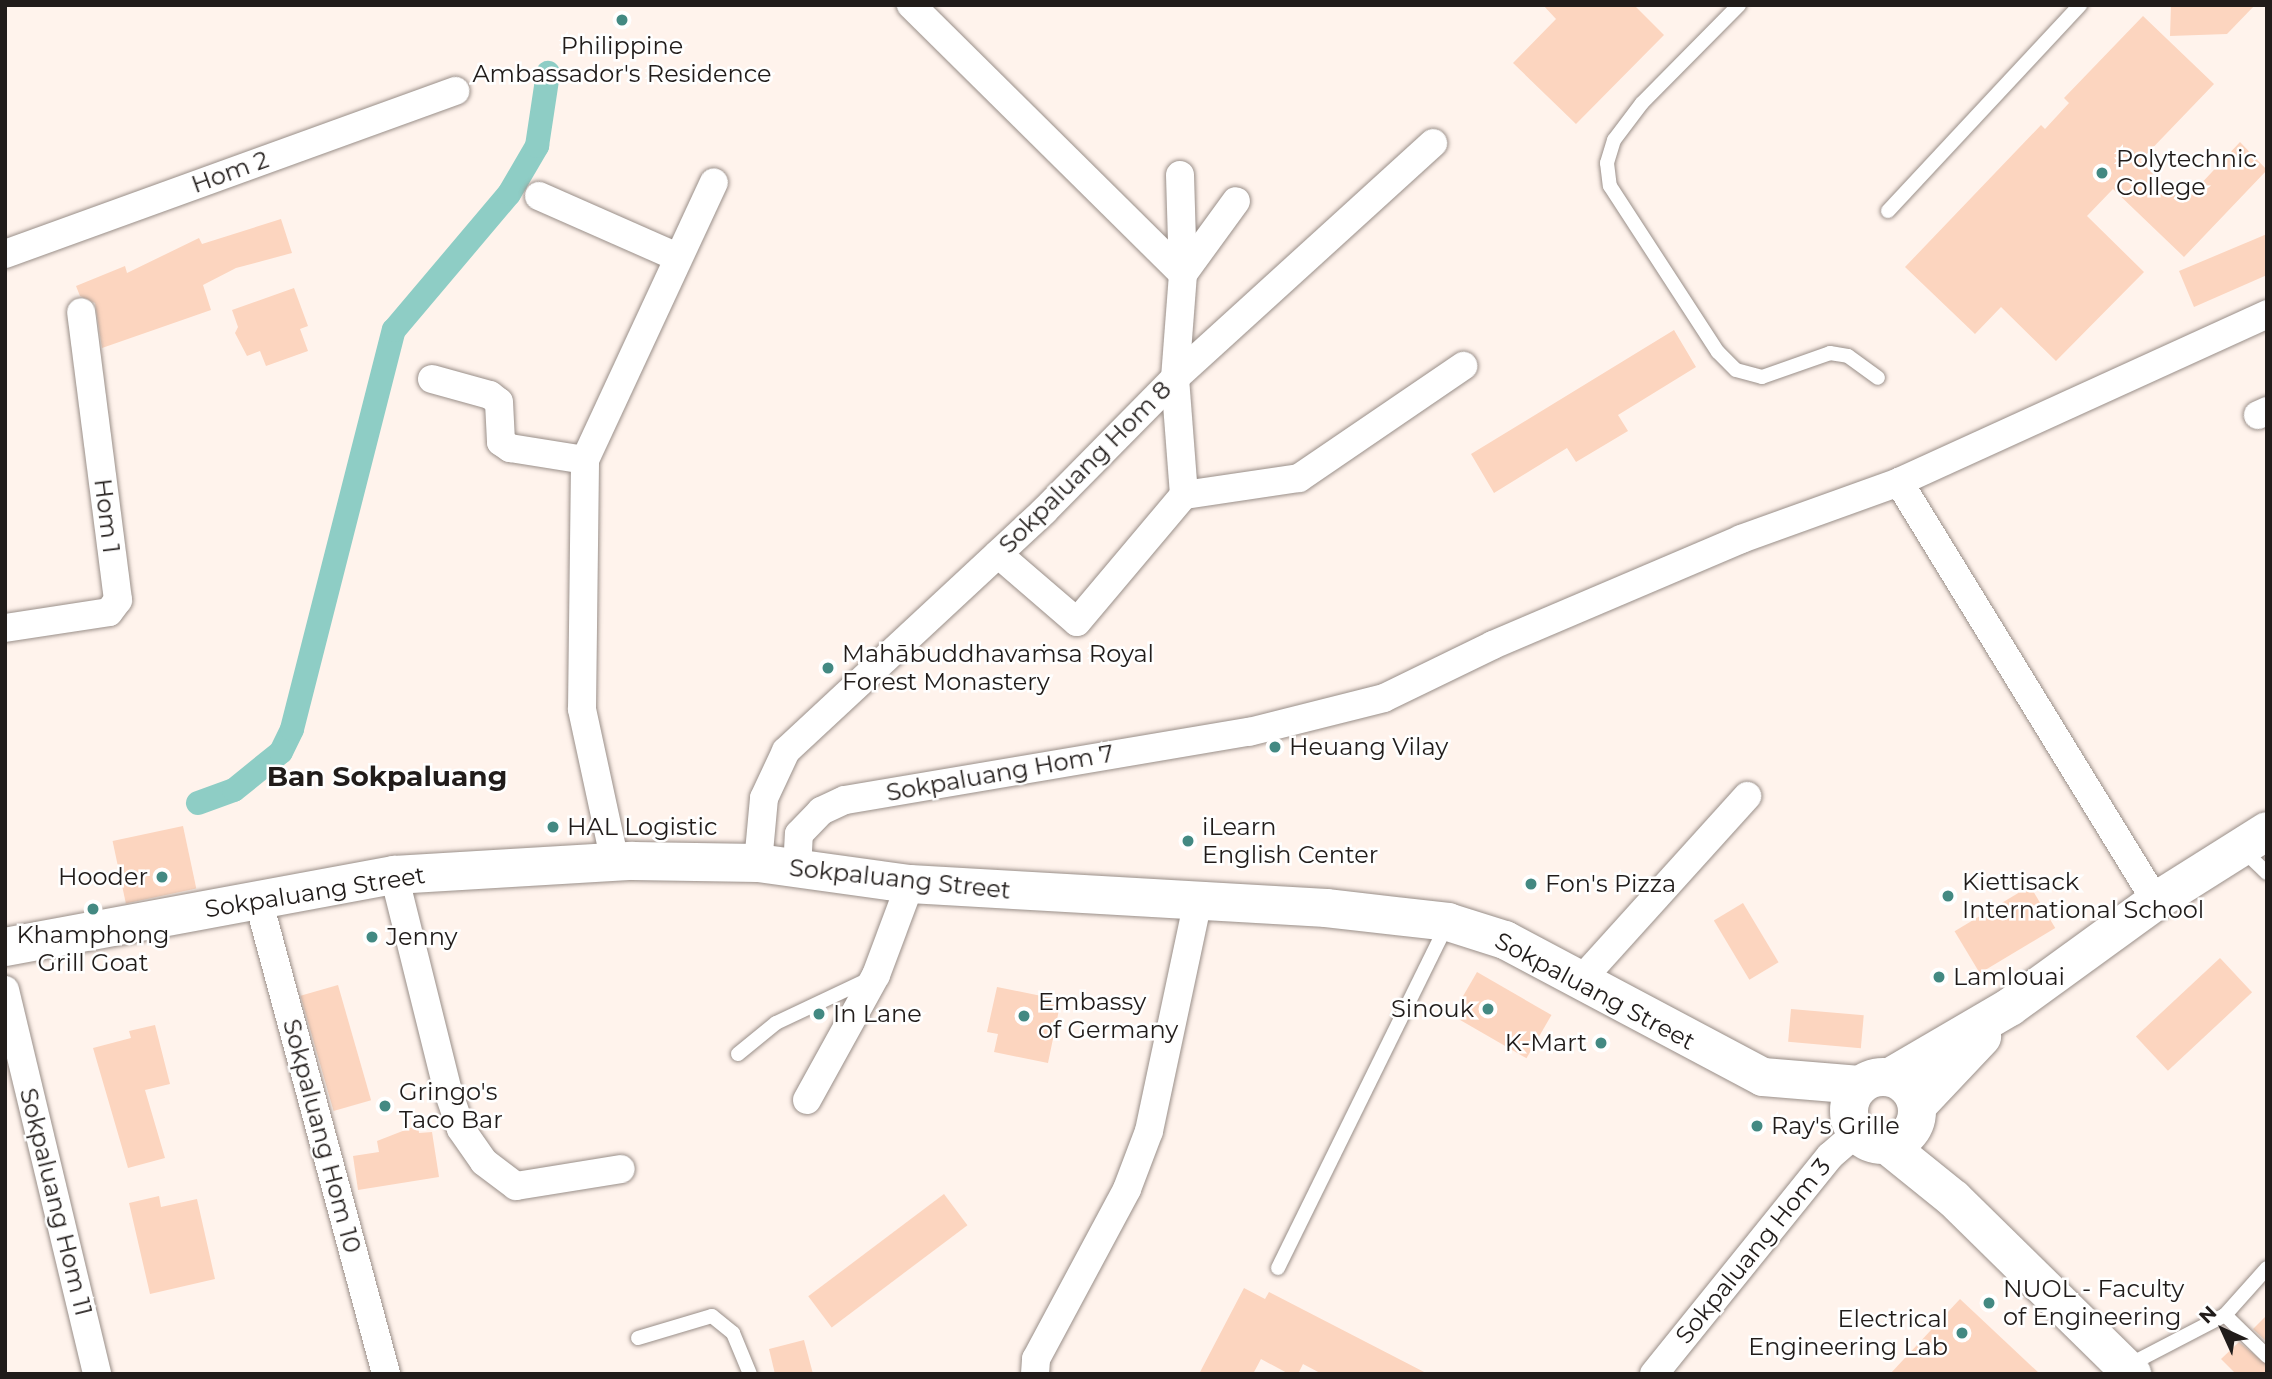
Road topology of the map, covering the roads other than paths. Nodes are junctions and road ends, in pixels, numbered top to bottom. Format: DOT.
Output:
graph roads {
  1 [pos="911,5"];
  2 [pos="1739,5"];
  3 [pos="2080,5"];
  4 [pos="455,91"];
  5 [pos="1433,143"];
  6 [pos="1180,175"];
  7 [pos="714,182"];
  8 [pos="539,196"];
  9 [pos="1236,201"];
  10 [pos="1888,211"];
  11 [pos="5,254"];
  12 [pos="677,257"];
  13 [pos="1183,274"];
  14 [pos="81,312"];
  15 [pos="2267,314"];
  16 [pos="1463,366"];
  17 [pos="1175,378"];
  18 [pos="1878,378"];
  19 [pos="432,379"];
  20 [pos="585,460"];
  21 [pos="1899,482"];
  22 [pos="1184,495"];
  23 [pos="998,554"];
  24 [pos="5,628"];
  25 [pos="1747,796"];
  26 [pos="2258,850"];
  27 [pos="615,862"];
  28 [pos="758,863"];
  29 [pos="797,870"];
  30 [pos="394,875"];
  31 [pos="909,884"];
  32 [pos="258,899"];
  33 [pos="1198,901"];
  34 [pos="2156,901"];
  35 [pos="1448,922"];
  36 [pos="5,947"];
  37 [pos="876,975"];
  38 [pos="1581,980"];
  39 [pos="5,990"];
  40 [pos="2010,1007"];
  41 [pos="738,1054"];
  42 [pos="1763,1077"];
  43 [pos="1875,1081"];
  44 [pos="807,1100"];
  45 [pos="1885,1127"];
  46 [pos="621,1169"];
  47 [pos="1278,1268"];
  48 [pos="2267,1268"];
  49 [pos="2225,1315"];
  50 [pos="638,1338"];
  51 [pos="2267,1356"];
  52 [pos="2129,1370"];
  53 [pos="97,1374"];
  54 [pos="386,1374"];
  55 [pos="750,1374"];
  56 [pos="1035,1374"];
  57 [pos="1654,1374"];
  1 -- 13 [label="street"];
  2 -- 18 [label="lane"];
  3 -- 10 [label="lane"];
  4 -- 11 [label="street, Hom 2"];
  5 -- 17 [label="street"];
  6 -- 13 [label="street, Sokpaluang Hom 8"];
  7 -- 12 [label="street"];
  8 -- 12 [label="street"];
  9 -- 13 [label="street"];
  12 -- 20 [label="street"];
  13 -- 17 [label="street, Sokpaluang Hom 8"];
  14 -- 24 [label="street, Hom 1"];
  15 -- 21 [label="street, Sokpaluang Hom 7"];
  16 -- 22 [label="street"];
  17 -- 22 [label="street"];
  17 -- 23 [label="street, Sokpaluang Hom 8"];
  19 -- 20 [label="street"];
  20 -- 27 [label="street"];
  21 -- 29 [label="street, Sokpaluang Hom 7"];
  21 -- 34 [label="street"];
  22 -- 23 [label="street"];
  23 -- 28 [label="street, Sokpaluang Hom 8"];
  25 -- 38 [label="street"];
  26 -- 34 [label="street"];
  27 -- 28 [label="street, Sokpaluang Street"];
  27 -- 30 [label="street, Sokpaluang Street"];
  28 -- 29 [label="street, Sokpaluang Street"];
  29 -- 31 [label="street, Sokpaluang Street"];
  30 -- 32 [label="street, Sokpaluang Street"];
  30 -- 46 [label="street"];
  31 -- 33 [label="street, Sokpaluang Street"];
  31 -- 37 [label="street"];
  32 -- 36 [label="street, Sokpaluang Street"];
  32 -- 54 [label="street, Sokpaluang Hom 10"];
  33 -- 35 [label="street, Sokpaluang Street"];
  33 -- 56 [label="street"];
  34 -- 40 [label="street"];
  35 -- 38 [label="street, Sokpaluang Street"];
  35 -- 47 [label="lane"];
  37 -- 41 [label="lane"];
  37 -- 44 [label="street"];
  38 -- 42 [label="street, Sokpaluang Street"];
  39 -- 53 [label="street, Sokpaluang Hom 11"];
  40 -- 43 [label="street"];
  40 -- 45 [label="street"];
  42 -- 43 [label="street, Sokpaluang Street"];
  42 -- 45 [label="street, Sokpaluang Street"];
  43 -- 45 [label="street"];
  43 -- 45 [label="street"];
  45 -- 52 [label="street"];
  45 -- 57 [label="street, Sokpaluang Hom 3"];
  48 -- 49 [label="lane"];
  49 -- 51 [label="lane"];
  49 -- 52 [label="lane"];
  50 -- 55 [label="lane"];
}
